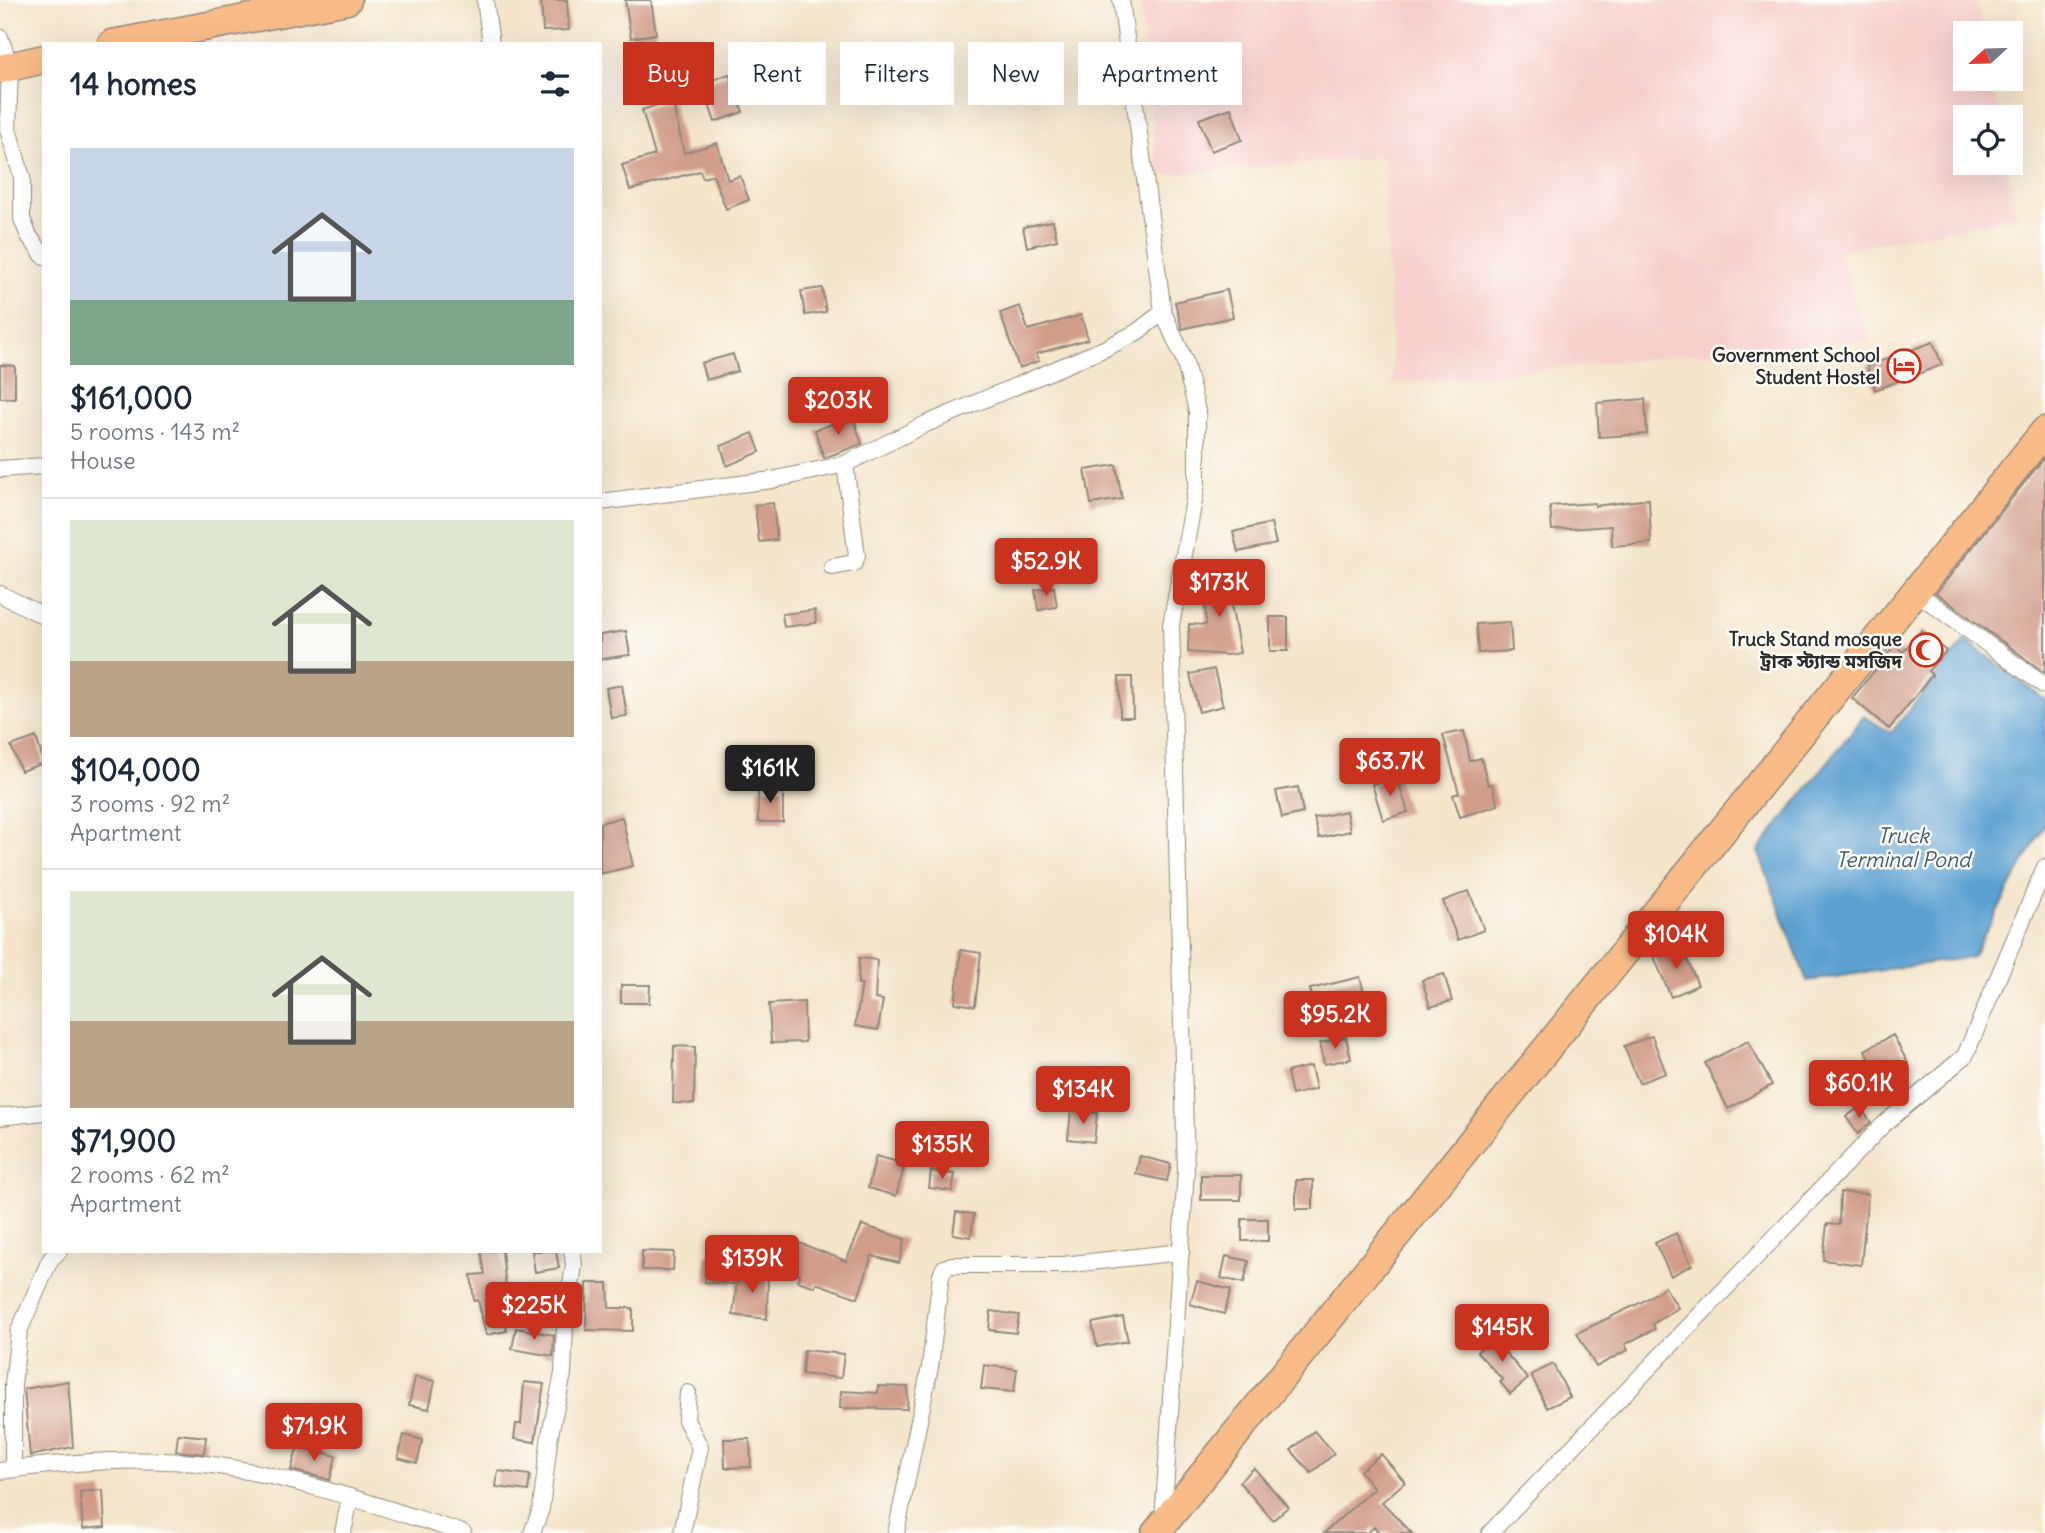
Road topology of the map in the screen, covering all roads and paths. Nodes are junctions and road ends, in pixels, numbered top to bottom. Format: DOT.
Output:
graph roads {
  1 [pos="347,0"];
  2 [pos="485,0"];
  3 [pos="1121,0"];
  4 [pos="265,8"];
  5 [pos="0,37"];
  6 [pos="120,42"];
  7 [pos="491,42"];
  8 [pos="42,59"];
  9 [pos="5,67"];
  10 [pos="42,253"];
  11 [pos="1163,312"];
  12 [pos="2045,431"];
  13 [pos="845,464"];
  14 [pos="42,466"];
  15 [pos="0,469"];
  16 [pos="602,502"];
  17 [pos="832,567"];
  18 [pos="1916,592"];
  19 [pos="0,594"];
  20 [pos="42,615"];
  21 [pos="2045,686"];
  22 [pos="2045,867"];
  23 [pos="42,1112"];
  24 [pos="0,1117"];
  25 [pos="1181,1252"];
  26 [pos="57,1253"];
  27 [pos="572,1253"];
  28 [pos="688,1393"];
  29 [pos="6,1470"];
  30 [pos="350,1497"];
  31 [pos="1159,1529"];
  32 [pos="343,1533"];
  33 [pos="463,1533"];
  34 [pos="532,1533"];
  35 [pos="681,1533"];
  36 [pos="896,1533"];
  37 [pos="1490,1533"];
  1 -- 4 [label="highway"];
  2 -- 7 [label="street"];
  3 -- 11 [label="street"];
  4 -- 6 [label="highway"];
  5 -- 9 [label="street"];
  8 -- 9 [label="highway"];
  9 -- 10 [label="street"];
  11 -- 13 [label="street"];
  11 -- 25 [label="street"];
  12 -- 18 [label="highway"];
  13 -- 16 [label="street"];
  13 -- 17 [label="street"];
  14 -- 15 [label="street"];
  18 -- 21 [label="street"];
  18 -- 31 [label="highway"];
  19 -- 20 [label="street"];
  22 -- 37 [label="street"];
  23 -- 24 [label="street"];
  25 -- 31 [label="street"];
  25 -- 36 [label="street"];
  26 -- 29 [label="street"];
  27 -- 34 [label="street"];
  28 -- 35 [label="street"];
  29 -- 30 [label="street"];
  30 -- 32 [label="street"];
  30 -- 33 [label="street"];
}
